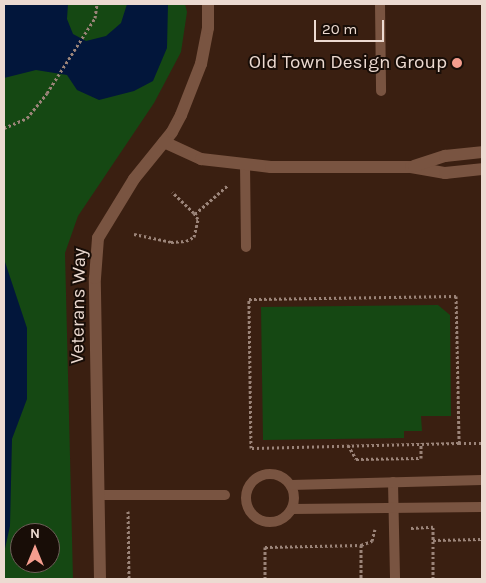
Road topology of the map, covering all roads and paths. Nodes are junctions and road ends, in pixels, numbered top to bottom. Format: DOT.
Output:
graph roads {
  1 [pos="97,4"];
  2 [pos="208,4"];
  3 [pos="380,4"];
  4 [pos="381,91"];
  5 [pos="4,128"];
  6 [pos="164,142"];
  7 [pos="482,152"];
  8 [pos="245,164"];
  9 [pos="411,166"];
  10 [pos="482,169"];
  11 [pos="226,186"];
  12 [pos="172,192"];
  13 [pos="195,214"];
  14 [pos="134,234"];
  15 [pos="246,247"];
  16 [pos="421,443"];
  17 [pos="460,443"];
  18 [pos="482,443"];
  19 [pos="348,445"];
  20 [pos="482,480"];
  21 [pos="393,482"];
  22 [pos="291,485"];
  23 [pos="99,495"];
  24 [pos="225,495"];
  25 [pos="482,507"];
  26 [pos="394,508"];
  27 [pos="292,509"];
  28 [pos="128,511"];
  29 [pos="410,528"];
  30 [pos="375,529"];
  31 [pos="482,539"];
  32 [pos="433,540"];
  33 [pos="361,545"];
  34 [pos="100,579"];
  35 [pos="129,579"];
  36 [pos="265,579"];
  37 [pos="361,579"];
  38 [pos="395,579"];
  39 [pos="433,579"];
  1 -- 5 [label="path"];
  2 -- 6 [label="street, Veterans Way"];
  3 -- 4 [label="lane"];
  6 -- 8 [label="street"];
  6 -- 23 [label="street, Veterans Way"];
  7 -- 9 [label="street"];
  8 -- 9 [label="street"];
  8 -- 15 [label="lane"];
  9 -- 10 [label="street"];
  11 -- 13 [label="path"];
  12 -- 13 [label="path"];
  13 -- 14 [label="path"];
  16 -- 17 [label="path"];
  16 -- 19 [label="path"];
  16 -- 19 [label="path"];
  17 -- 18 [label="path"];
  17 -- 19 [label="path"];
  20 -- 21 [label="lane"];
  21 -- 22 [label="lane"];
  21 -- 26 [label="lane"];
  22 -- 27 [label="lane"];
  22 -- 27 [label="lane"];
  23 -- 24 [label="lane"];
  23 -- 34 [label="street, Veterans Way"];
  25 -- 26 [label="lane"];
  26 -- 27 [label="lane"];
  26 -- 38 [label="lane"];
  28 -- 35 [label="path"];
  29 -- 32 [label="path"];
  30 -- 33 [label="path"];
  31 -- 32 [label="path"];
  32 -- 39 [label="path"];
  33 -- 36 [label="path"];
  33 -- 37 [label="path"];
}
